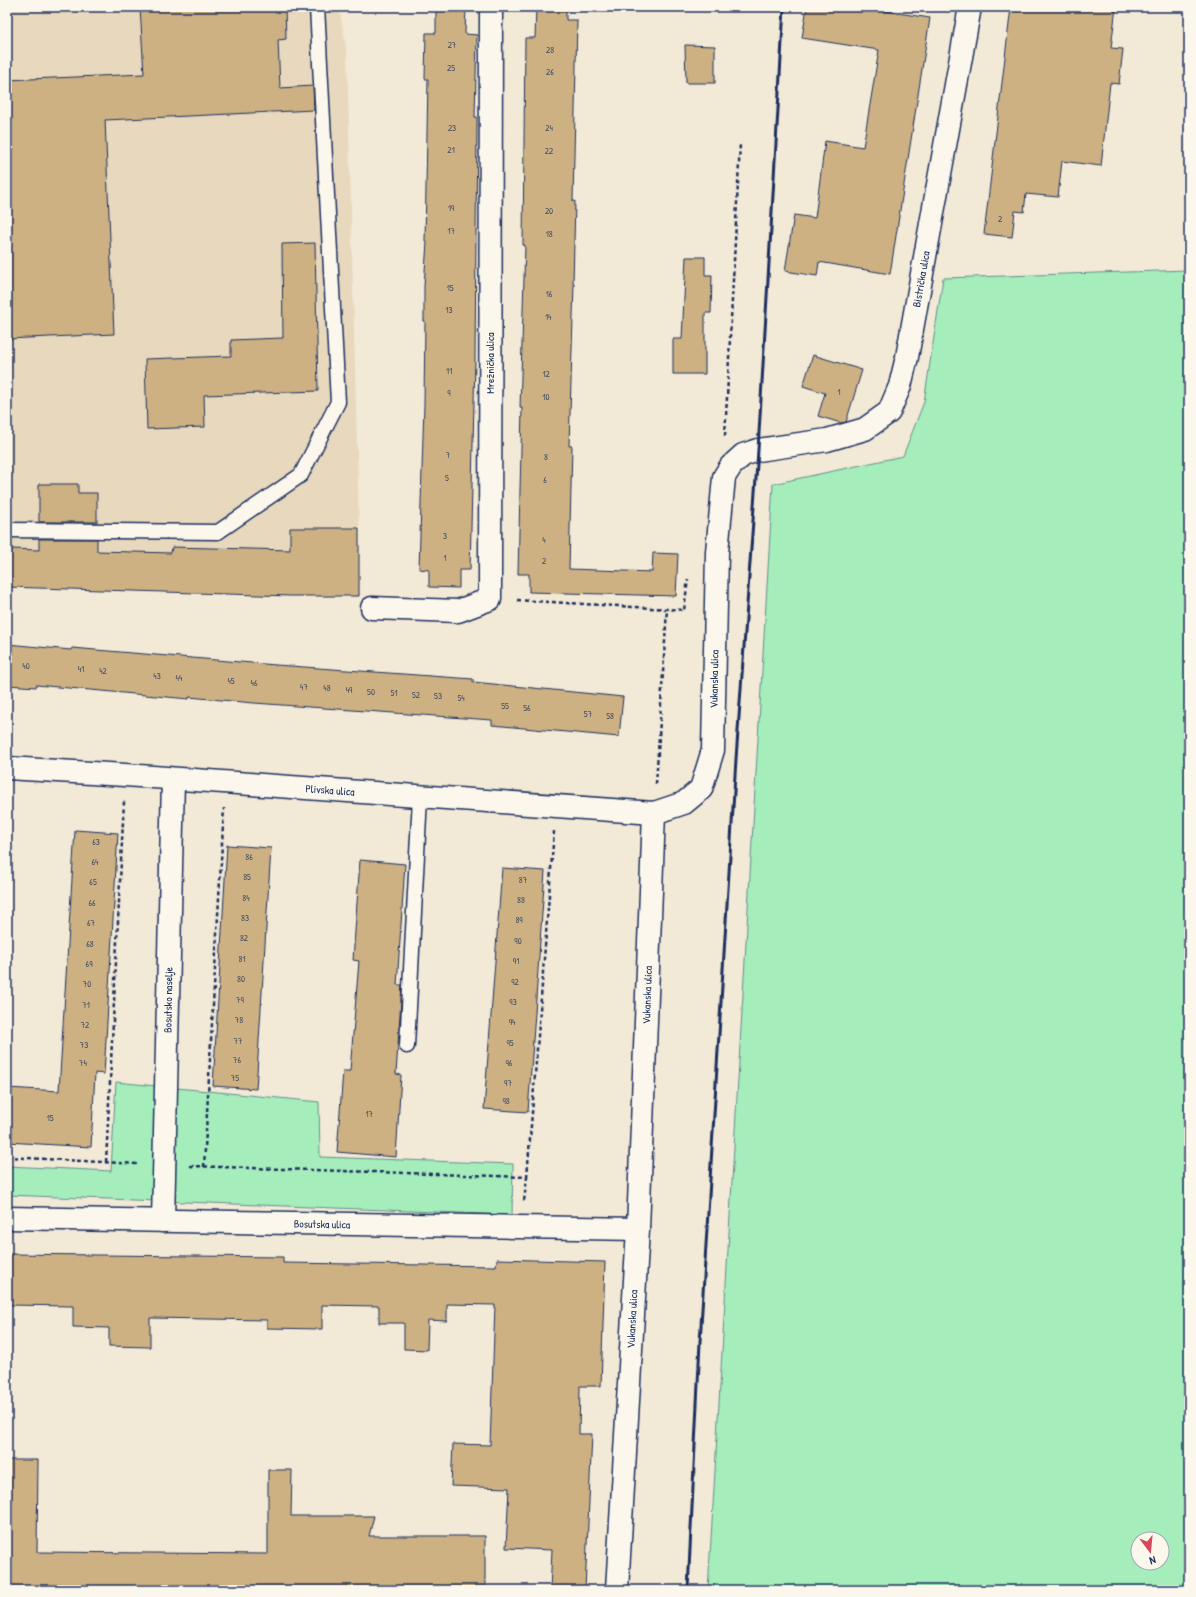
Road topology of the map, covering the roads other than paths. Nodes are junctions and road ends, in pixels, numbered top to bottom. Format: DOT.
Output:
graph roads {
  1 [pos="317,7"];
  2 [pos="491,7"];
  3 [pos="970,7"];
  4 [pos="758,450"];
  5 [pos="7,530"];
  6 [pos="372,608"];
  7 [pos="7,768"];
  8 [pos="173,778"];
  9 [pos="420,797"];
  10 [pos="654,813"];
  11 [pos="407,1046"];
  12 [pos="7,1218"];
  13 [pos="163,1221"];
  14 [pos="638,1229"];
  15 [pos="617,1590"];
  1 -- 5 [label="lane"];
  2 -- 6 [label="street, Mrežnička ulica"];
  3 -- 4 [label="street, Bistrička ulica"];
  4 -- 10 [label="street, Vukanska ulica"];
  7 -- 8 [label="street, Plivska ulica"];
  8 -- 9 [label="street, Plivska ulica"];
  8 -- 13 [label="street, Bosutsko naselje"];
  9 -- 10 [label="street, Plivska ulica"];
  9 -- 11 [label="lane"];
  10 -- 14 [label="street, Vukanska ulica"];
  12 -- 13 [label="street, Bosutska ulica"];
  13 -- 14 [label="street, Bosutska ulica"];
  14 -- 15 [label="street, Vukanska ulica"];
}
